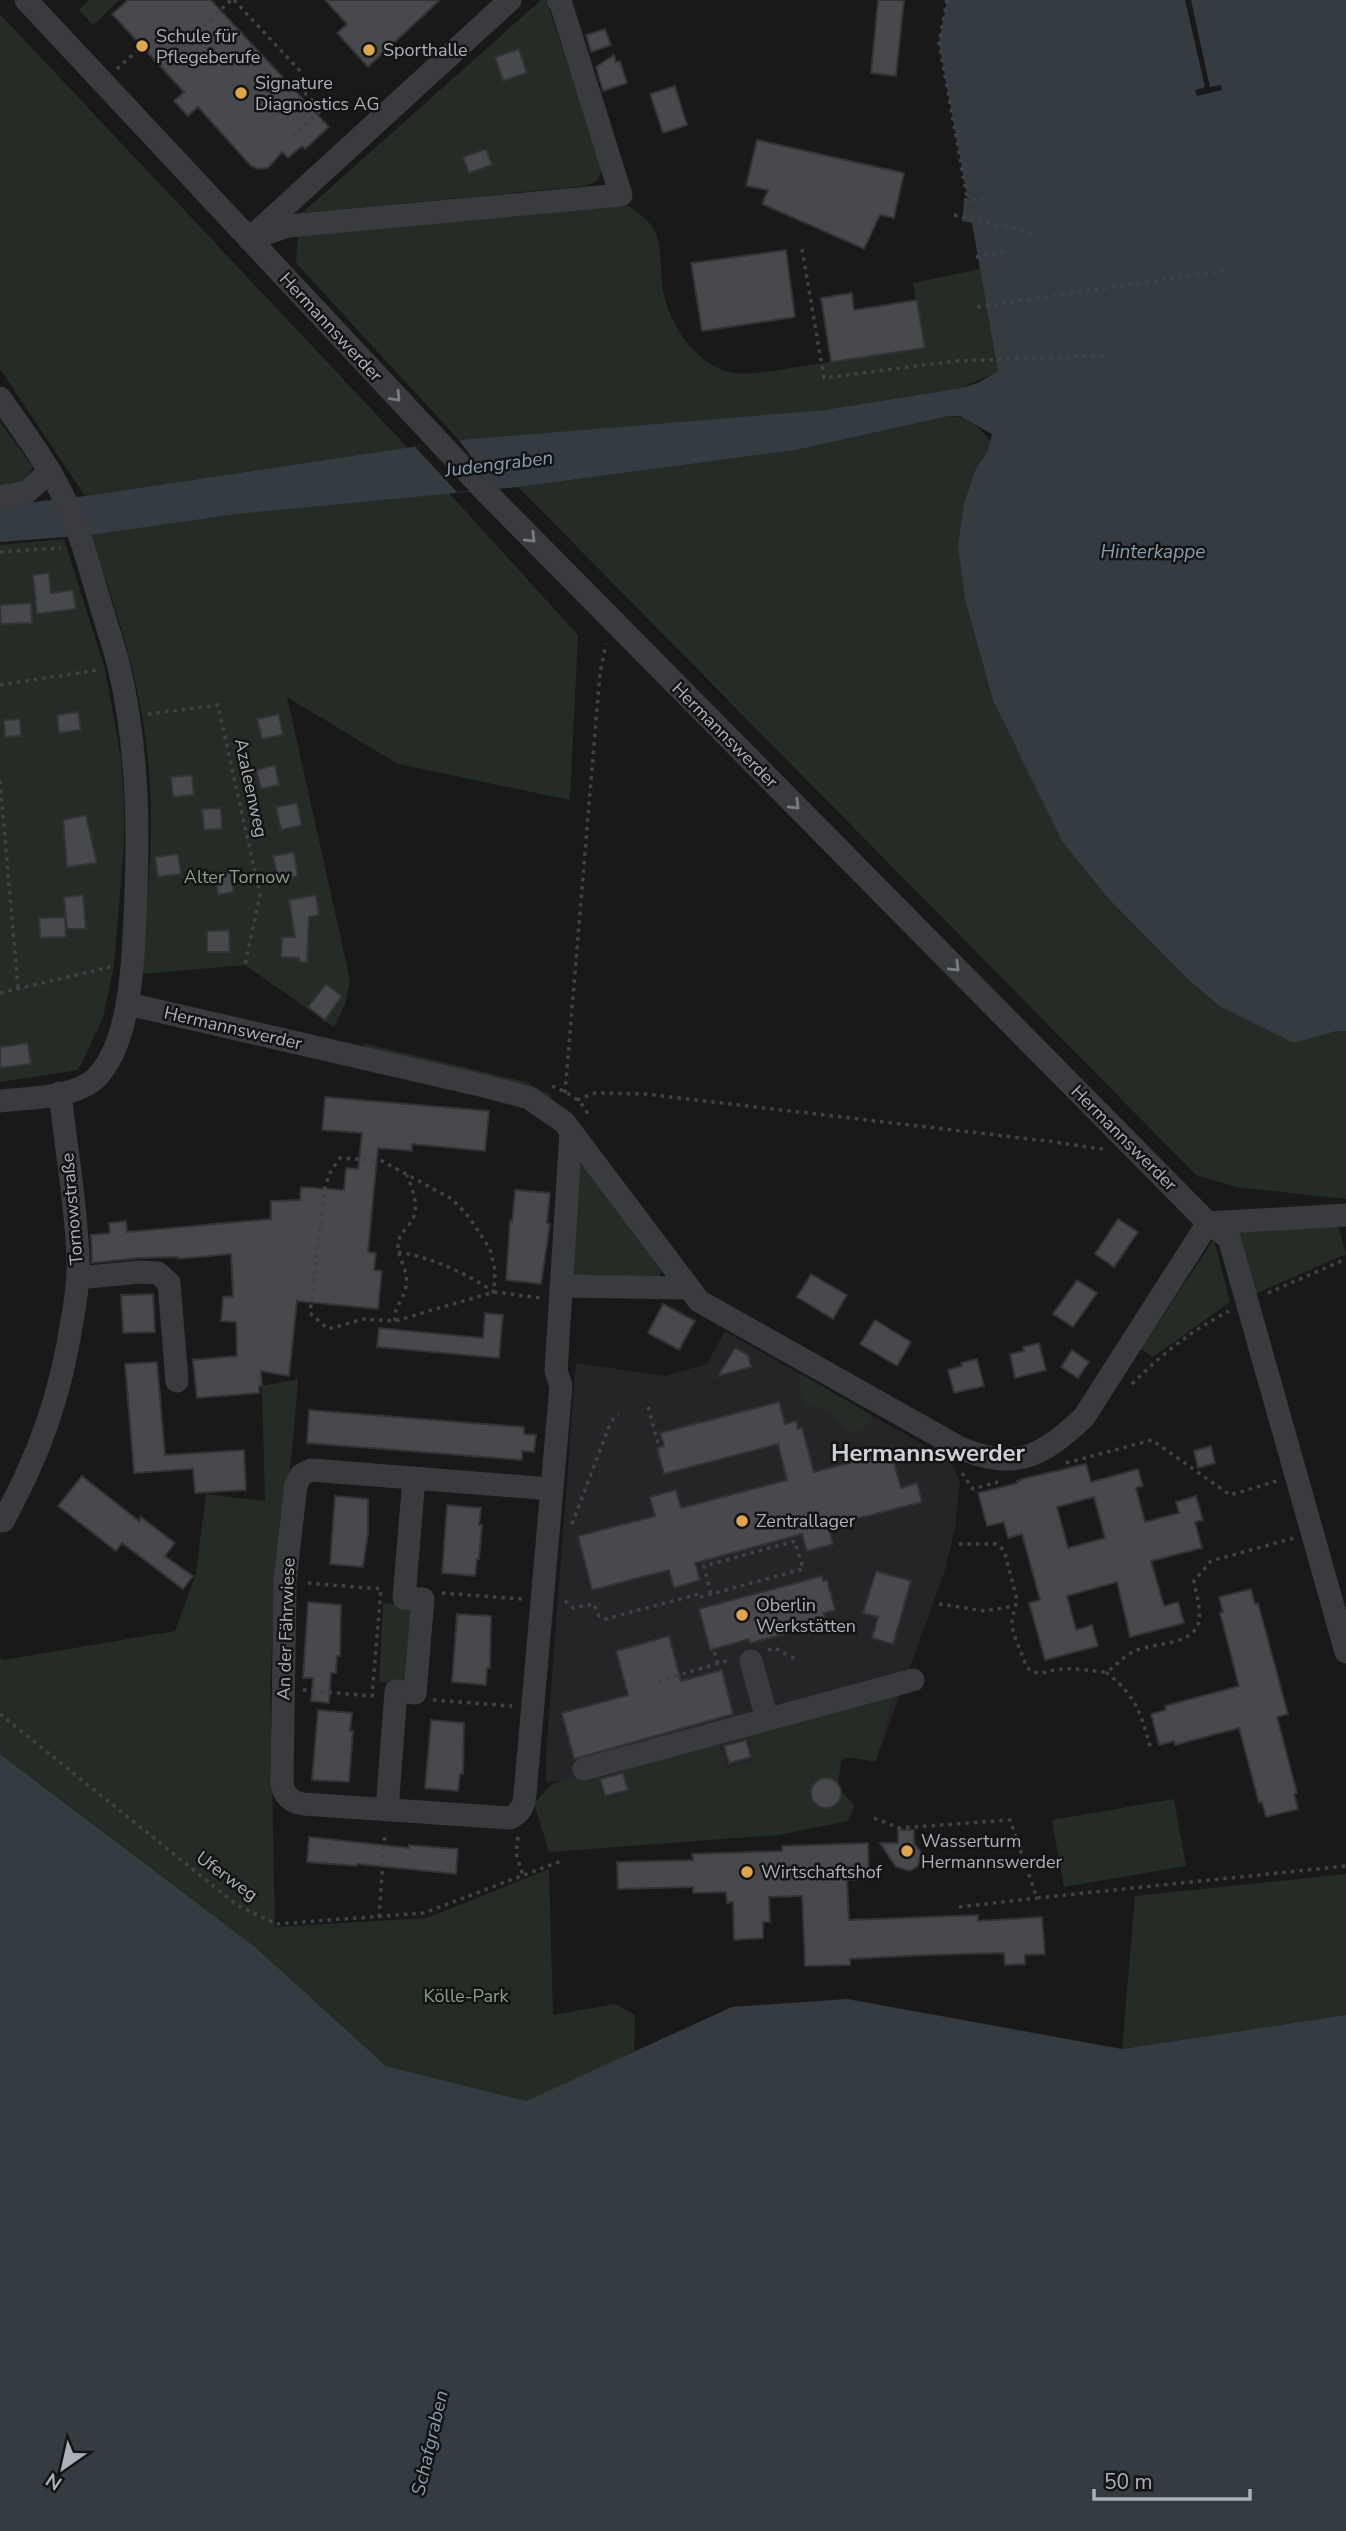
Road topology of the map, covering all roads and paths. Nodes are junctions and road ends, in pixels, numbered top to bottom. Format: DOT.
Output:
graph roads {
  1 [pos="26,0"];
  2 [pos="232,0"];
  3 [pos="510,0"];
  4 [pos="558,0"];
  5 [pos="947,0"];
  6 [pos="191,38"];
  7 [pos="142,46"];
  8 [pos="103,82"];
  9 [pos="293,136"];
  10 [pos="991,200"];
  11 [pos="954,215"];
  12 [pos="1032,233"];
  13 [pos="249,239"];
  14 [pos="802,249"];
  15 [pos="1004,252"];
  16 [pos="976,257"];
  17 [pos="1229,270"];
  18 [pos="977,306"];
  19 [pos="1104,356"];
  20 [pos="0,398"];
  21 [pos="50,471"];
  22 [pos="0,497"];
  23 [pos="57,548"];
  24 [pos="0,552"];
  25 [pos="609,617"];
  26 [pos="97,670"];
  27 [pos="0,685"];
  28 [pos="128,718"];
  29 [pos="0,781"];
  30 [pos="245,965"];
  31 [pos="132,967"];
  32 [pos="19,988"];
  33 [pos="0,993"];
  34 [pos="128,1004"];
  35 [pos="60,1093"];
  36 [pos="577,1100"];
  37 [pos="0,1101"];
  38 [pos="553,1112"];
  39 [pos="570,1132"];
  40 [pos="1112,1158"];
  41 [pos="407,1174"];
  42 [pos="1346,1215"];
  43 [pos="1208,1223"];
  44 [pos="398,1252"];
  45 [pos="1346,1259"];
  46 [pos="78,1278"];
  47 [pos="689,1288"];
  48 [pos="494,1292"];
  49 [pos="561,1293"];
  50 [pos="1247,1302"];
  51 [pos="395,1321"];
  52 [pos="177,1381"];
  53 [pos="1125,1392"];
  54 [pos="648,1407"];
  55 [pos="619,1415"];
  56 [pos="659,1447"];
  57 [pos="1077,1451"];
  58 [pos="1069,1462"];
  59 [pos="1057,1465"];
  60 [pos="1296,1476"];
  61 [pos="414,1478"];
  62 [pos="1009,1478"];
  63 [pos="552,1489"];
  64 [pos="973,1489"];
  65 [pos="3,1521"];
  66 [pos="569,1531"];
  67 [pos="1312,1533"];
  68 [pos="959,1544"];
  69 [pos="285,1581"];
  70 [pos="711,1594"];
  71 [pos="423,1599"];
  72 [pos="553,1599"];
  73 [pos="939,1604"];
  74 [pos="1014,1606"];
  75 [pos="712,1644"];
  76 [pos="1346,1652"];
  77 [pos="751,1661"];
  78 [pos="718,1664"];
  79 [pos="1106,1672"];
  80 [pos="913,1680"];
  81 [pos="283,1689"];
  82 [pos="415,1693"];
  83 [pos="533,1708"];
  84 [pos="0,1714"];
  85 [pos="767,1719"];
  86 [pos="1152,1749"];
  87 [pos="584,1769"];
  88 [pos="522,1809"];
  89 [pos="387,1810"];
  90 [pos="874,1818"];
  91 [pos="561,1861"];
  92 [pos="1346,1867"];
  93 [pos="523,1876"];
  94 [pos="1037,1898"];
  95 [pos="959,1907"];
  96 [pos="379,1917"];
  1 -- 8 [label="street, Hermannswerder"];
  2 -- 6 [label="path"];
  2 -- 9 [label="path"];
  3 -- 13 [label="street"];
  4 -- 13 [label="street"];
  5 -- 10 [label="path"];
  7 -- 8 [label="path"];
  8 -- 13 [label="street, Hermannswerder"];
  11 -- 12 [label="path"];
  13 -- 25 [label="street, Hermannswerder, one-way"];
  14 -- 19 [label="path"];
  15 -- 16 [label="path"];
  17 -- 18 [label="path"];
  20 -- 21 [label="street"];
  21 -- 22 [label="street"];
  21 -- 28 [label="street"];
  23 -- 24 [label="path"];
  25 -- 38 [label="path"];
  25 -- 43 [label="street, Hermannswerder, one-way"];
  26 -- 27 [label="path"];
  28 -- 30 [label="path, Azaleenweg"];
  28 -- 31 [label="street"];
  29 -- 32 [label="path"];
  31 -- 32 [label="path"];
  31 -- 34 [label="street"];
  32 -- 33 [label="path"];
  34 -- 35 [label="street"];
  34 -- 38 [label="street, Hermannswerder"];
  35 -- 37 [label="street"];
  35 -- 46 [label="street, Tornowstraße"];
  36 -- 40 [label="path"];
  38 -- 39 [label="street, Hermannswerder"];
  39 -- 47 [label="street, Hermannswerder"];
  39 -- 49 [label="street"];
  41 -- 44 [label="path"];
  41 -- 48 [label="path"];
  41 -- 51 [label="path"];
  42 -- 43 [label="street"];
  43 -- 47 [label="street, Hermannswerder"];
  43 -- 50 [label="street"];
  44 -- 48 [label="path"];
  44 -- 51 [label="path"];
  45 -- 50 [label="path"];
  46 -- 52 [label="street"];
  46 -- 65 [label="street, Tornowstraße"];
  47 -- 49 [label="street"];
  48 -- 49 [label="path"];
  48 -- 51 [label="path"];
  49 -- 63 [label="street"];
  50 -- 53 [label="path"];
  50 -- 60 [label="street"];
  54 -- 56 [label="path"];
  55 -- 66 [label="path"];
  57 -- 58 [label="path"];
  58 -- 59 [label="path"];
  58 -- 60 [label="path"];
  60 -- 67 [label="street"];
  61 -- 63 [label="street, An der Fährwiese"];
  61 -- 69 [label="street, An der Fährwiese"];
  61 -- 71 [label="street"];
  62 -- 64 [label="path"];
  63 -- 72 [label="street"];
  67 -- 76 [label="street"];
  67 -- 79 [label="path"];
  68 -- 74 [label="path"];
  69 -- 81 [label="street, An der Fährwiese"];
  69 -- 81 [label="path"];
  70 -- 70 [label="path"];
  70 -- 72 [label="path"];
  71 -- 72 [label="path"];
  71 -- 82 [label="street"];
  72 -- 83 [label="street"];
  73 -- 74 [label="path"];
  74 -- 79 [label="path"];
  75 -- 78 [label="path"];
  77 -- 85 [label="street"];
  79 -- 86 [label="path"];
  80 -- 85 [label="street"];
  81 -- 89 [label="street, An der Fährwiese"];
  82 -- 83 [label="path"];
  82 -- 89 [label="street"];
  83 -- 88 [label="street"];
  84 -- 96 [label="path, Uferweg"];
  85 -- 87 [label="street"];
  88 -- 89 [label="street, An der Fährwiese"];
  88 -- 93 [label="path"];
  89 -- 96 [label="path"];
  90 -- 94 [label="path"];
  91 -- 93 [label="path, Uferweg"];
  92 -- 94 [label="path"];
  93 -- 96 [label="path, Uferweg"];
  94 -- 95 [label="path"];
}
